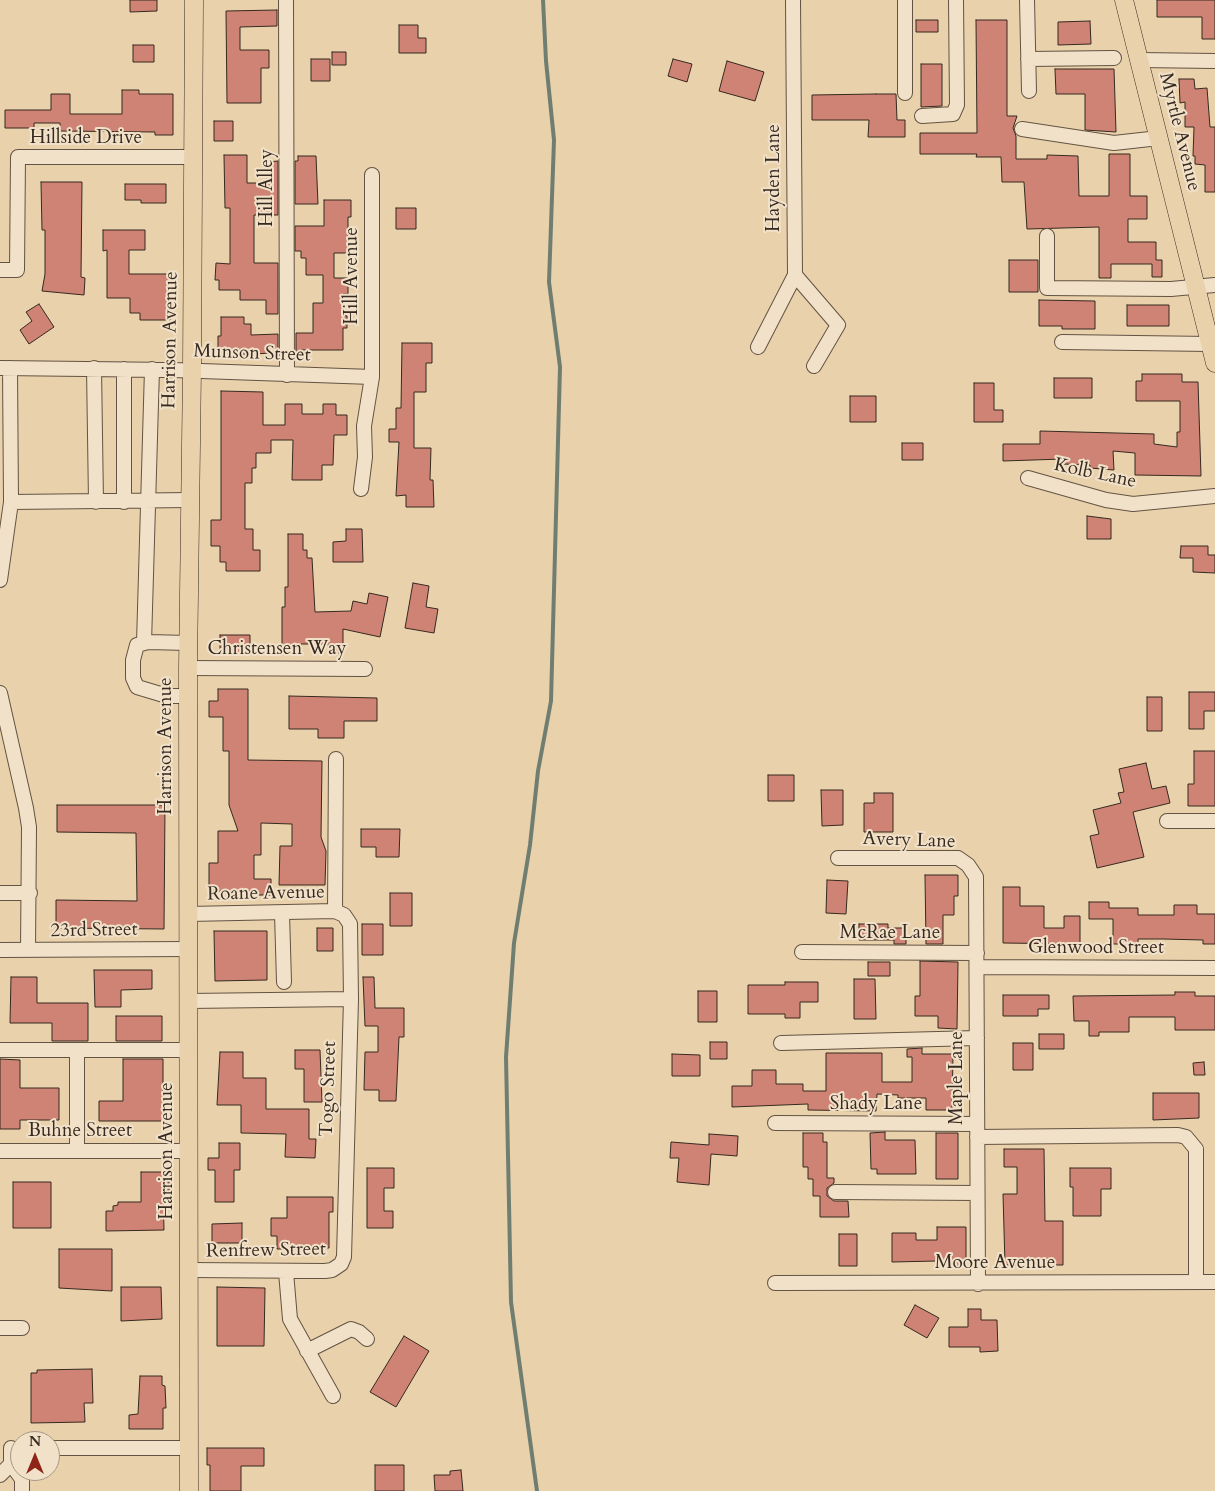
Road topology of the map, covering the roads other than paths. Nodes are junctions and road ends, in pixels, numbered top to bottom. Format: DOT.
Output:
graph roads {
  1 [pos="194,0"];
  2 [pos="286,0"];
  3 [pos="793,0"];
  4 [pos="904,0"];
  5 [pos="956,0"];
  6 [pos="1028,0"];
  7 [pos="1124,0"];
  8 [pos="1114,58"];
  9 [pos="1028,59"];
  10 [pos="1139,60"];
  11 [pos="1215,61"];
  12 [pos="1029,90"];
  13 [pos="905,93"];
  14 [pos="922,116"];
  15 [pos="1022,129"];
  16 [pos="1159,138"];
  17 [pos="194,157"];
  18 [pos="372,175"];
  19 [pos="1047,236"];
  20 [pos="0,270"];
  21 [pos="795,275"];
  22 [pos="1196,285"];
  23 [pos="1215,285"];
  24 [pos="1062,342"];
  25 [pos="1210,344"];
  26 [pos="758,347"];
  27 [pos="1215,362"];
  28 [pos="814,366"];
  29 [pos="5,368"];
  30 [pos="94,368"];
  31 [pos="124,369"];
  32 [pos="152,369"];
  33 [pos="192,370"];
  34 [pos="287,375"];
  35 [pos="372,377"];
  36 [pos="1028,478"];
  37 [pos="361,488"];
  38 [pos="1215,496"];
  39 [pos="190,500"];
  40 [pos="11,502"];
  41 [pos="96,502"];
  42 [pos="124,502"];
  43 [pos="149,502"];
  44 [pos="0,580"];
  45 [pos="144,643"];
  46 [pos="188,643"];
  47 [pos="188,668"];
  48 [pos="365,669"];
  49 [pos="0,693"];
  50 [pos="188,696"];
  51 [pos="336,758"];
  52 [pos="1167,821"];
  53 [pos="1215,821"];
  54 [pos="838,858"];
  55 [pos="974,873"];
  56 [pos="0,893"];
  57 [pos="30,893"];
  58 [pos="282,913"];
  59 [pos="340,913"];
  60 [pos="188,914"];
  61 [pos="188,949"];
  62 [pos="0,950"];
  63 [pos="28,950"];
  64 [pos="802,952"];
  65 [pos="977,960"];
  66 [pos="1215,968"];
  67 [pos="284,982"];
  68 [pos="351,998"];
  69 [pos="188,1001"];
  70 [pos="977,1038"];
  71 [pos="781,1043"];
  72 [pos="0,1050"];
  73 [pos="77,1050"];
  74 [pos="189,1050"];
  75 [pos="775,1123"];
  76 [pos="977,1130"];
  77 [pos="0,1151"];
  78 [pos="77,1151"];
  79 [pos="189,1151"];
  80 [pos="835,1192"];
  81 [pos="977,1193"];
  82 [pos="340,1264"];
  83 [pos="190,1270"];
  84 [pos="286,1272"];
  85 [pos="1196,1282"];
  86 [pos="1215,1282"];
  87 [pos="775,1283"];
  88 [pos="978,1284"];
  89 [pos="0,1328"];
  90 [pos="22,1328"];
  91 [pos="367,1339"];
  92 [pos="307,1351"];
  93 [pos="333,1396"];
  94 [pos="60,1448"];
  95 [pos="189,1448"];
  96 [pos="10,1465"];
  97 [pos="0,1475"];
  98 [pos="189,1491"];
  1 -- 17 [label="main road, Harrison Avenue"];
  2 -- 34 [label="street, Hill Alley"];
  3 -- 21 [label="street, Hayden Lane"];
  4 -- 13 [label="street"];
  5 -- 14 [label="street"];
  6 -- 9 [label="street"];
  7 -- 10 [label="main road, Myrtle Avenue"];
  8 -- 9 [label="street"];
  9 -- 12 [label="street"];
  10 -- 11 [label="street"];
  10 -- 16 [label="main road, Myrtle Avenue"];
  15 -- 16 [label="street"];
  16 -- 22 [label="main road, Myrtle Avenue"];
  17 -- 20 [label="street, Hillside Drive"];
  17 -- 33 [label="main road, Harrison Avenue"];
  18 -- 35 [label="street, Hill Avenue"];
  19 -- 22 [label="street"];
  21 -- 26 [label="street, Hayden Lane"];
  21 -- 28 [label="street"];
  22 -- 23 [label="street"];
  22 -- 25 [label="main road, Myrtle Avenue"];
  24 -- 25 [label="street"];
  25 -- 27 [label="main road, Myrtle Avenue"];
  29 -- 30 [label="street, Munson Street"];
  29 -- 40 [label="street"];
  30 -- 31 [label="street, Munson Street"];
  30 -- 41 [label="street"];
  31 -- 32 [label="street, Munson Street"];
  31 -- 42 [label="street"];
  32 -- 33 [label="street, Munson Street"];
  32 -- 43 [label="street"];
  33 -- 34 [label="street, Munson Street"];
  33 -- 39 [label="main road, Harrison Avenue"];
  34 -- 35 [label="street, Munson Street"];
  35 -- 37 [label="street, Hill Avenue"];
  36 -- 38 [label="street, Kolb Lane"];
  39 -- 43 [label="street"];
  39 -- 46 [label="main road, Harrison Avenue"];
  40 -- 41 [label="street"];
  40 -- 44 [label="street"];
  41 -- 42 [label="street"];
  42 -- 43 [label="street"];
  43 -- 45 [label="street"];
  45 -- 46 [label="street"];
  45 -- 50 [label="street"];
  46 -- 47 [label="main road, Harrison Avenue"];
  47 -- 48 [label="street, Christensen Way"];
  47 -- 50 [label="main road, Harrison Avenue"];
  49 -- 57 [label="street"];
  50 -- 60 [label="main road, Harrison Avenue"];
  51 -- 59 [label="street, Togo Street"];
  52 -- 53 [label="street"];
  54 -- 55 [label="street, Avery Lane"];
  55 -- 65 [label="street, Maple Lane"];
  56 -- 57 [label="street"];
  57 -- 63 [label="street"];
  58 -- 59 [label="street, Roane Avenue"];
  58 -- 60 [label="street, Roane Avenue"];
  58 -- 67 [label="street"];
  59 -- 68 [label="street, Togo Street"];
  60 -- 61 [label="main road, Harrison Avenue"];
  61 -- 63 [label="street, 23rd Street"];
  61 -- 69 [label="main road, Harrison Avenue"];
  62 -- 63 [label="street, 23rd Street"];
  64 -- 65 [label="street, McRae Lane"];
  65 -- 66 [label="street, Glenwood Street"];
  65 -- 70 [label="street, Maple Lane"];
  68 -- 69 [label="street"];
  68 -- 82 [label="street, Togo Street"];
  69 -- 74 [label="main road, Harrison Avenue"];
  70 -- 71 [label="street"];
  70 -- 76 [label="street, Maple Lane"];
  72 -- 73 [label="street"];
  73 -- 74 [label="street"];
  73 -- 78 [label="street"];
  74 -- 79 [label="main road, Harrison Avenue"];
  75 -- 76 [label="street, Shady Lane"];
  76 -- 81 [label="street, Maple Lane"];
  76 -- 85 [label="street, Shady Lane"];
  77 -- 78 [label="street, Buhne Street"];
  78 -- 79 [label="street, Buhne Street"];
  79 -- 83 [label="main road, Harrison Avenue"];
  80 -- 81 [label="street"];
  81 -- 88 [label="street, Maple Lane"];
  82 -- 84 [label="street, Renfrew Street"];
  83 -- 84 [label="street, Renfrew Street"];
  83 -- 95 [label="main road, Harrison Avenue"];
  84 -- 92 [label="street"];
  85 -- 86 [label="street, Moore Avenue"];
  85 -- 88 [label="street, Moore Avenue"];
  87 -- 88 [label="street, Moore Avenue"];
  89 -- 90 [label="street"];
  91 -- 92 [label="street"];
  92 -- 93 [label="street"];
  94 -- 95 [label="street"];
  95 -- 98 [label="main road, Harrison Avenue"];
  96 -- 97 [label="street"];
}
